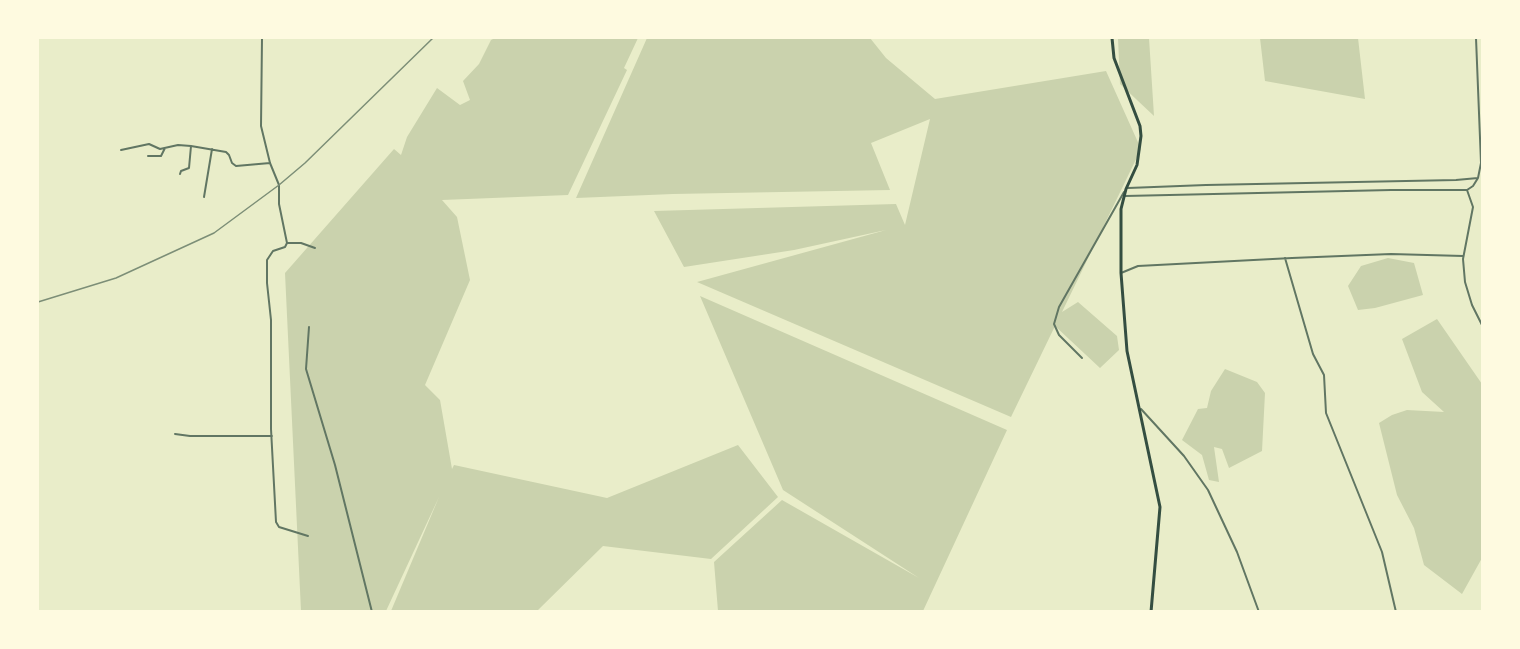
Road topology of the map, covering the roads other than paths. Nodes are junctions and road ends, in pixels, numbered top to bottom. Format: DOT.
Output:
graph roads {
  1 [pos="262,38"];
  2 [pos="1112,38"];
  3 [pos="1476,38"];
  4 [pos="191,146"];
  5 [pos="165,148"];
  6 [pos="212,149"];
  7 [pos="121,150"];
  8 [pos="148,156"];
  9 [pos="270,164"];
  10 [pos="180,174"];
  11 [pos="1479,178"];
  12 [pos="1126,189"];
  13 [pos="1467,190"];
  14 [pos="1124,196"];
  15 [pos="204,197"];
  16 [pos="287,243"];
  17 [pos="315,248"];
  18 [pos="1463,256"];
  19 [pos="1285,258"];
  20 [pos="1121,273"];
  21 [pos="1482,325"];
  22 [pos="309,327"];
  23 [pos="1082,358"];
  24 [pos="1141,409"];
  25 [pos="175,434"];
  26 [pos="272,436"];
  27 [pos="308,536"];
  28 [pos="372,612"];
  29 [pos="1151,612"];
  30 [pos="1259,612"];
  31 [pos="1396,612"];
  1 -- 9 [label="street"];
  2 -- 12 [label="main road"];
  3 -- 11 [label="street"];
  4 -- 5 [label="street"];
  4 -- 6 [label="street"];
  4 -- 10 [label="street"];
  5 -- 7 [label="street"];
  5 -- 8 [label="street"];
  6 -- 9 [label="street"];
  6 -- 15 [label="street"];
  9 -- 16 [label="street"];
  11 -- 12 [label="street"];
  11 -- 13 [label="street"];
  12 -- 14 [label="main road"];
  12 -- 23 [label="street"];
  13 -- 14 [label="street"];
  13 -- 18 [label="street"];
  14 -- 20 [label="main road"];
  16 -- 17 [label="street"];
  16 -- 26 [label="street"];
  18 -- 19 [label="street"];
  18 -- 21 [label="street"];
  19 -- 20 [label="street"];
  19 -- 31 [label="street"];
  20 -- 24 [label="main road"];
  22 -- 28 [label="street"];
  24 -- 29 [label="main road"];
  24 -- 30 [label="street"];
  25 -- 26 [label="street"];
  26 -- 27 [label="street"];
}
